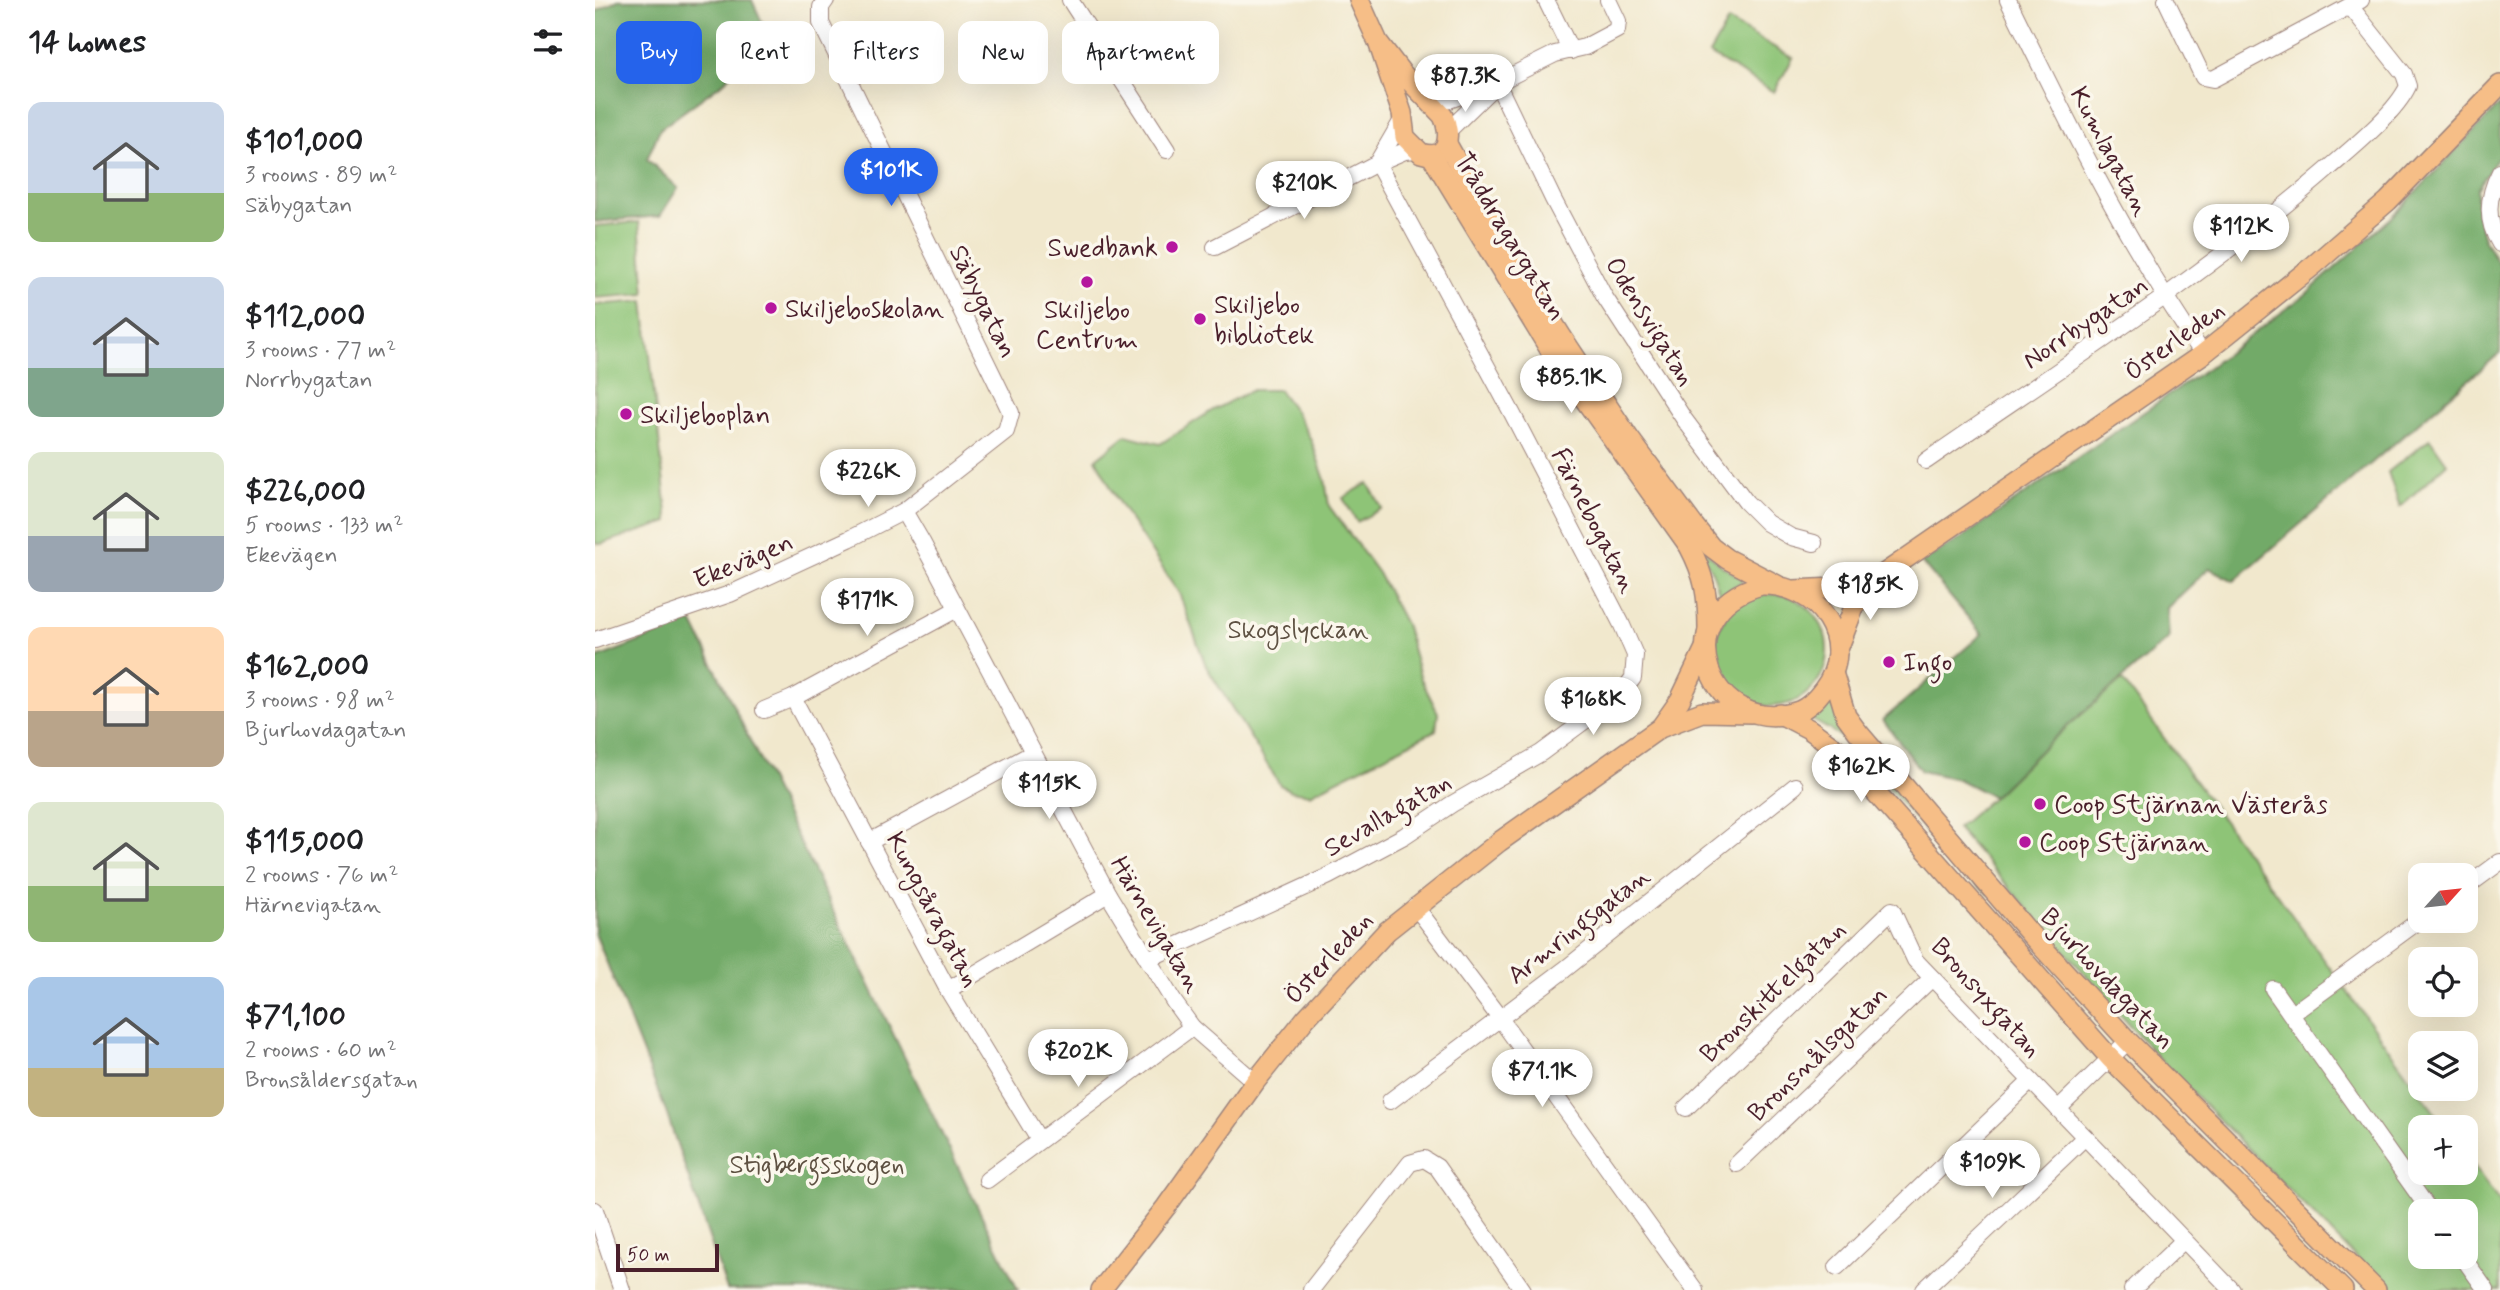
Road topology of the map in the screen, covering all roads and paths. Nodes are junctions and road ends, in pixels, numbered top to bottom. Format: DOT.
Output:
graph roads {
  1 [pos="826,0"];
  2 [pos="1070,0"];
  3 [pos="1359,0"];
  4 [pos="1546,0"];
  5 [pos="1608,0"];
  6 [pos="2008,0"];
  7 [pos="2165,0"];
  8 [pos="2355,3"];
  9 [pos="1378,42"];
  10 [pos="1571,51"];
  11 [pos="1497,83"];
  12 [pos="2500,85"];
  13 [pos="1433,103"];
  14 [pos="1402,116"];
  15 [pos="1435,145"];
  16 [pos="1167,150"];
  17 [pos="1377,163"];
  18 [pos="2500,172"];
  19 [pos="2500,244"];
  20 [pos="1215,247"];
  21 [pos="2165,297"];
  22 [pos="2203,354"];
  23 [pos="1926,461"];
  24 [pos="904,511"];
  25 [pos="1814,543"];
  26 [pos="1882,575"];
  27 [pos="1786,587"];
  28 [pos="957,609"];
  29 [pos="1706,639"];
  30 [pos="595,640"];
  31 [pos="1835,666"];
  32 [pos="1631,681"];
  33 [pos="793,698"];
  34 [pos="764,710"];
  35 [pos="1751,713"];
  36 [pos="1780,714"];
  37 [pos="1660,728"];
  38 [pos="1033,753"];
  39 [pos="1795,786"];
  40 [pos="869,842"];
  41 [pos="2500,862"];
  42 [pos="2478,878"];
  43 [pos="1108,894"];
  44 [pos="1415,906"];
  45 [pos="1892,910"];
  46 [pos="2408,929"];
  47 [pos="2032,936"];
  48 [pos="2014,951"];
  49 [pos="1148,959"];
  50 [pos="1932,978"];
  51 [pos="2273,989"];
  52 [pos="948,990"];
  53 [pos="2292,1014"];
  54 [pos="1499,1017"];
  55 [pos="1192,1027"];
  56 [pos="2128,1041"];
  57 [pos="2110,1058"];
  58 [pos="2031,1081"];
  59 [pos="1255,1082"];
  60 [pos="1390,1101"];
  61 [pos="1685,1108"];
  62 [pos="2057,1108"];
  63 [pos="2085,1136"];
  64 [pos="1039,1140"];
  65 [pos="1737,1164"];
  66 [pos="987,1180"];
  67 [pos="2422,1199"];
  68 [pos="595,1210"];
  69 [pos="2184,1240"];
  70 [pos="1837,1267"];
  71 [pos="2471,1269"];
  72 [pos="1519,1289"];
  73 [pos="622,1290"];
  74 [pos="1101,1290"];
  75 [pos="1311,1290"];
  76 [pos="1695,1290"];
  77 [pos="1924,1290"];
  78 [pos="2132,1290"];
  79 [pos="2232,1290"];
  80 [pos="2343,1290"];
  81 [pos="2376,1290"];
  82 [pos="2486,1290"];
  1 -- 24 [label="street, Säbygatan"];
  2 -- 16 [label="street"];
  3 -- 9 [label="main road, Tråddragargatan"];
  4 -- 10 [label="street"];
  5 -- 10 [label="street"];
  6 -- 21 [label="street, Kumlagatan"];
  7 -- 8 [label="street"];
  8 -- 21 [label="street, Norrbygatan"];
  9 -- 13 [label="main road, Tråddragargatan"];
  9 -- 14 [label="main road, Tråddragargatan"];
  10 -- 11 [label="street"];
  11 -- 13 [label="street"];
  11 -- 15 [label="street"];
  11 -- 25 [label="street, Odensvigatan"];
  12 -- 22 [label="main road, Österleden"];
  13 -- 14 [label="main road"];
  13 -- 15 [label="main road, Tråddragargatan"];
  14 -- 15 [label="main road, Tråddragargatan"];
  14 -- 17 [label="street"];
  15 -- 17 [label="street"];
  15 -- 27 [label="main road, Tråddragargatan"];
  15 -- 29 [label="main road, Tråddragargatan"];
  17 -- 20 [label="street"];
  17 -- 32 [label="street, Färnebogatan"];
  18 -- 19 [label="street"];
  21 -- 22 [label="street, Kumlagatan"];
  21 -- 23 [label="street, Norrbygatan"];
  22 -- 26 [label="main road, Österleden"];
  24 -- 28 [label="street, Härnevigatan"];
  24 -- 30 [label="street, Ekevägen"];
  26 -- 27 [label="main road, Österleden"];
  26 -- 31 [label="main road, Österleden"];
  27 -- 29 [label="main road"];
  27 -- 31 [label="main road"];
  28 -- 33 [label="street"];
  28 -- 38 [label="street, Härnevigatan"];
  29 -- 35 [label="main road"];
  29 -- 37 [label="main road, Österleden"];
  31 -- 36 [label="main road"];
  31 -- 47 [label="main road, Bjurhovdagatan"];
  32 -- 49 [label="street, Sevallagatan"];
  33 -- 34 [label="street"];
  33 -- 40 [label="street, Kungsåragatan"];
  35 -- 36 [label="main road"];
  35 -- 37 [label="main road, Österleden"];
  36 -- 48 [label="main road, Bjurhovdagatan"];
  37 -- 44 [label="main road, Österleden"];
  38 -- 40 [label="street"];
  38 -- 43 [label="street, Härnevigatan"];
  39 -- 54 [label="street, Armringsgatan"];
  40 -- 52 [label="street, Kungsåragatan"];
  41 -- 42 [label="street"];
  43 -- 49 [label="street, Härnevigatan"];
  43 -- 52 [label="street"];
  44 -- 54 [label="street"];
  44 -- 59 [label="main road, Österleden"];
  45 -- 50 [label="street, Bronsyxgatan"];
  45 -- 61 [label="street, Bronskittelgatan"];
  46 -- 53 [label="street"];
  47 -- 48 [label="main road"];
  47 -- 56 [label="main road, Bjurhovdagatan"];
  48 -- 57 [label="main road, Bjurhovdagatan"];
  49 -- 55 [label="street, Härnevigatan"];
  50 -- 58 [label="street, Bronsyxgatan"];
  50 -- 65 [label="street, Bronsnålsgatan"];
  51 -- 53 [label="street"];
  52 -- 64 [label="street, Kungsåragatan"];
  53 -- 67 [label="street"];
  54 -- 60 [label="street, Armringsgatan"];
  54 -- 76 [label="street"];
  55 -- 59 [label="street, Härnevigatan"];
  55 -- 64 [label="street"];
  56 -- 57 [label="street"];
  56 -- 81 [label="main road, Bjurhovdagatan"];
  57 -- 62 [label="street"];
  57 -- 80 [label="main road, Bjurhovdagatan"];
  58 -- 62 [label="street, Bronsyxgatan"];
  58 -- 70 [label="street"];
  59 -- 74 [label="main road, Österleden"];
  62 -- 63 [label="street, Bronsyxgatan"];
  63 -- 69 [label="street, Bronsyxgatan"];
  63 -- 77 [label="street"];
  64 -- 66 [label="street"];
  68 -- 73 [label="street"];
  69 -- 78 [label="street"];
  69 -- 79 [label="street, Bronsyxgatan"];
  71 -- 82 [label="street"];
  72 -- 75 [label="street"];
}
